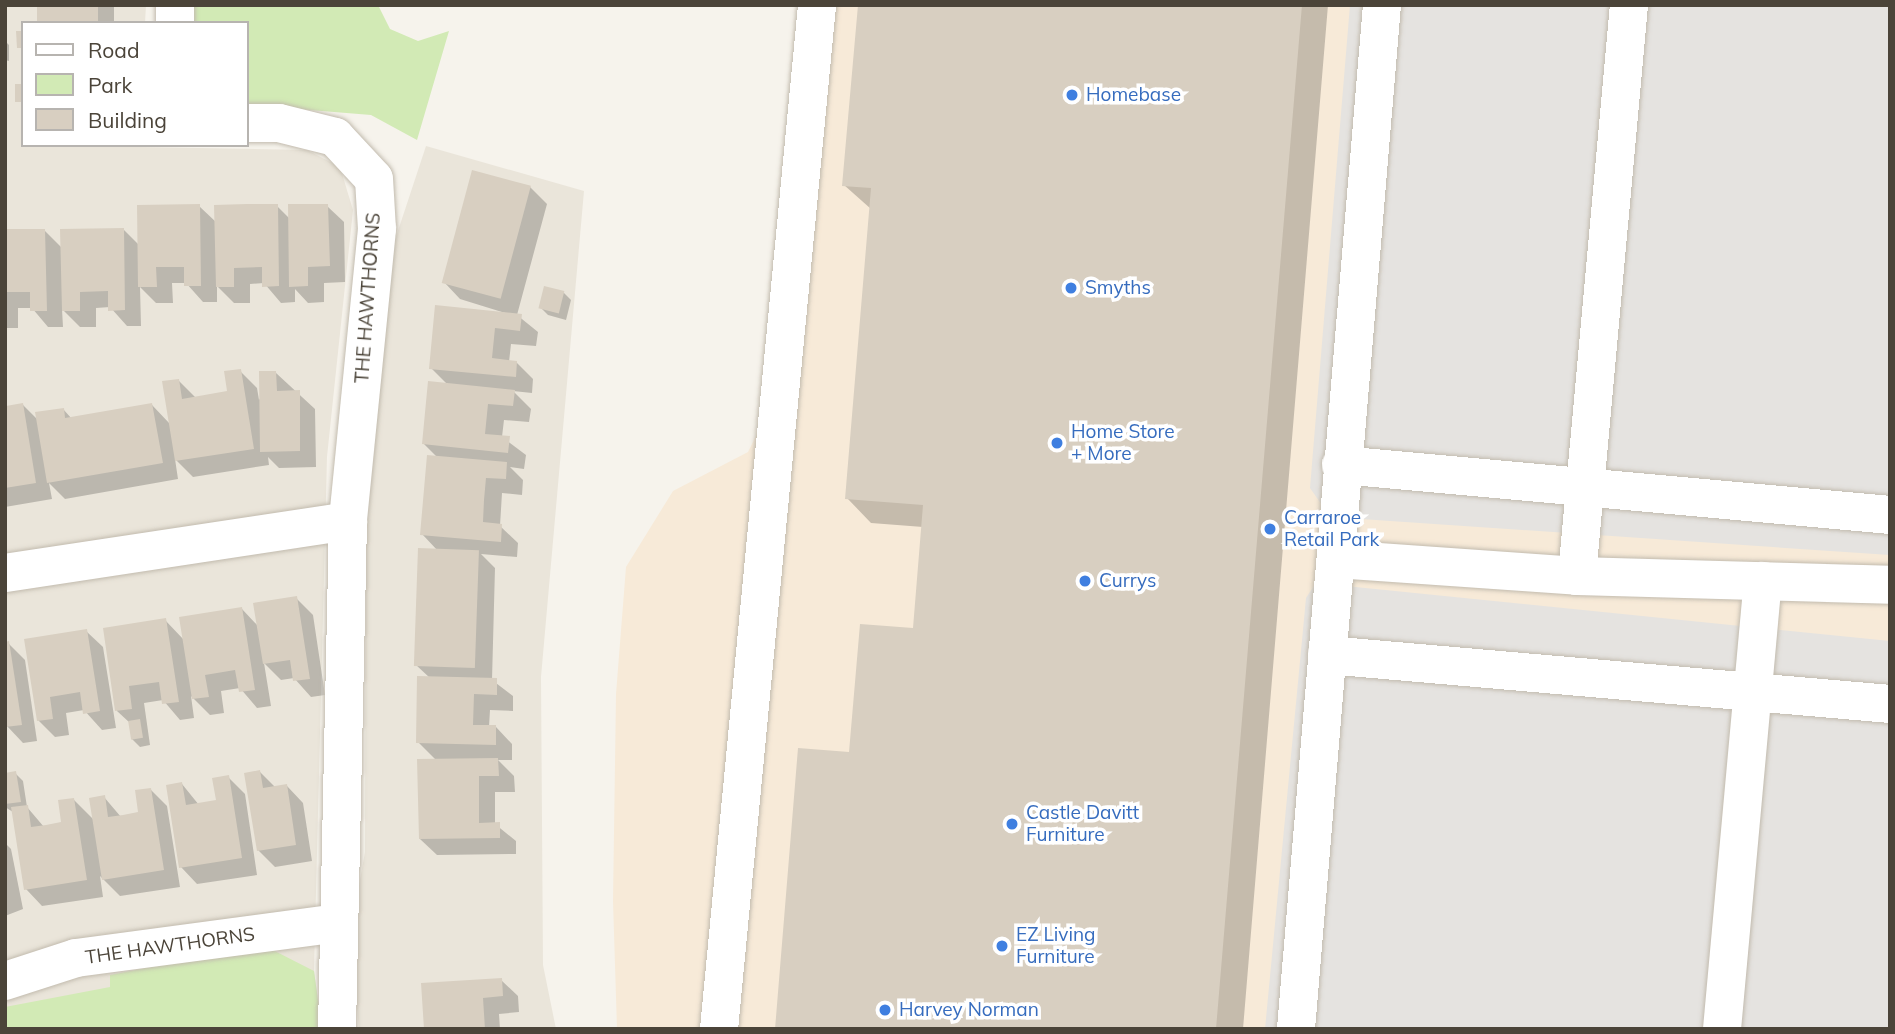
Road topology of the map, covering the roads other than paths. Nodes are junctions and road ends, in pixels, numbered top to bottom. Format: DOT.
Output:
graph roads {
  1 [pos="817,5"];
  2 [pos="1382,5"];
  3 [pos="1629,5"];
  4 [pos="248,123"];
  5 [pos="1341,465"];
  6 [pos="1586,489"];
  7 [pos="1890,515"];
  8 [pos="348,521"];
  9 [pos="1336,559"];
  10 [pos="5,573"];
  11 [pos="1577,576"];
  12 [pos="1763,581"];
  13 [pos="1890,585"];
  14 [pos="1327,655"];
  15 [pos="1751,692"];
  16 [pos="1890,704"];
  17 [pos="338,923"];
  18 [pos="5,981"];
  19 [pos="337,1029"];
  20 [pos="719,1029"];
  21 [pos="1296,1029"];
  22 [pos="1723,1029"];
  1 -- 20 [label="street"];
  2 -- 5 [label="street"];
  3 -- 6 [label="street"];
  4 -- 8 [label="street, THE HAWTHORNS"];
  5 -- 6 [label="street"];
  5 -- 9 [label="street"];
  6 -- 7 [label="street"];
  6 -- 11 [label="street"];
  8 -- 10 [label="street"];
  8 -- 17 [label="street, THE HAWTHORNS"];
  9 -- 11 [label="street"];
  9 -- 14 [label="street"];
  11 -- 12 [label="street"];
  12 -- 13 [label="street"];
  12 -- 15 [label="street"];
  14 -- 15 [label="street"];
  14 -- 21 [label="street"];
  15 -- 16 [label="street"];
  15 -- 22 [label="street"];
  17 -- 18 [label="street, THE HAWTHORNS"];
  17 -- 19 [label="street, THE HAWTHORNS"];
}
